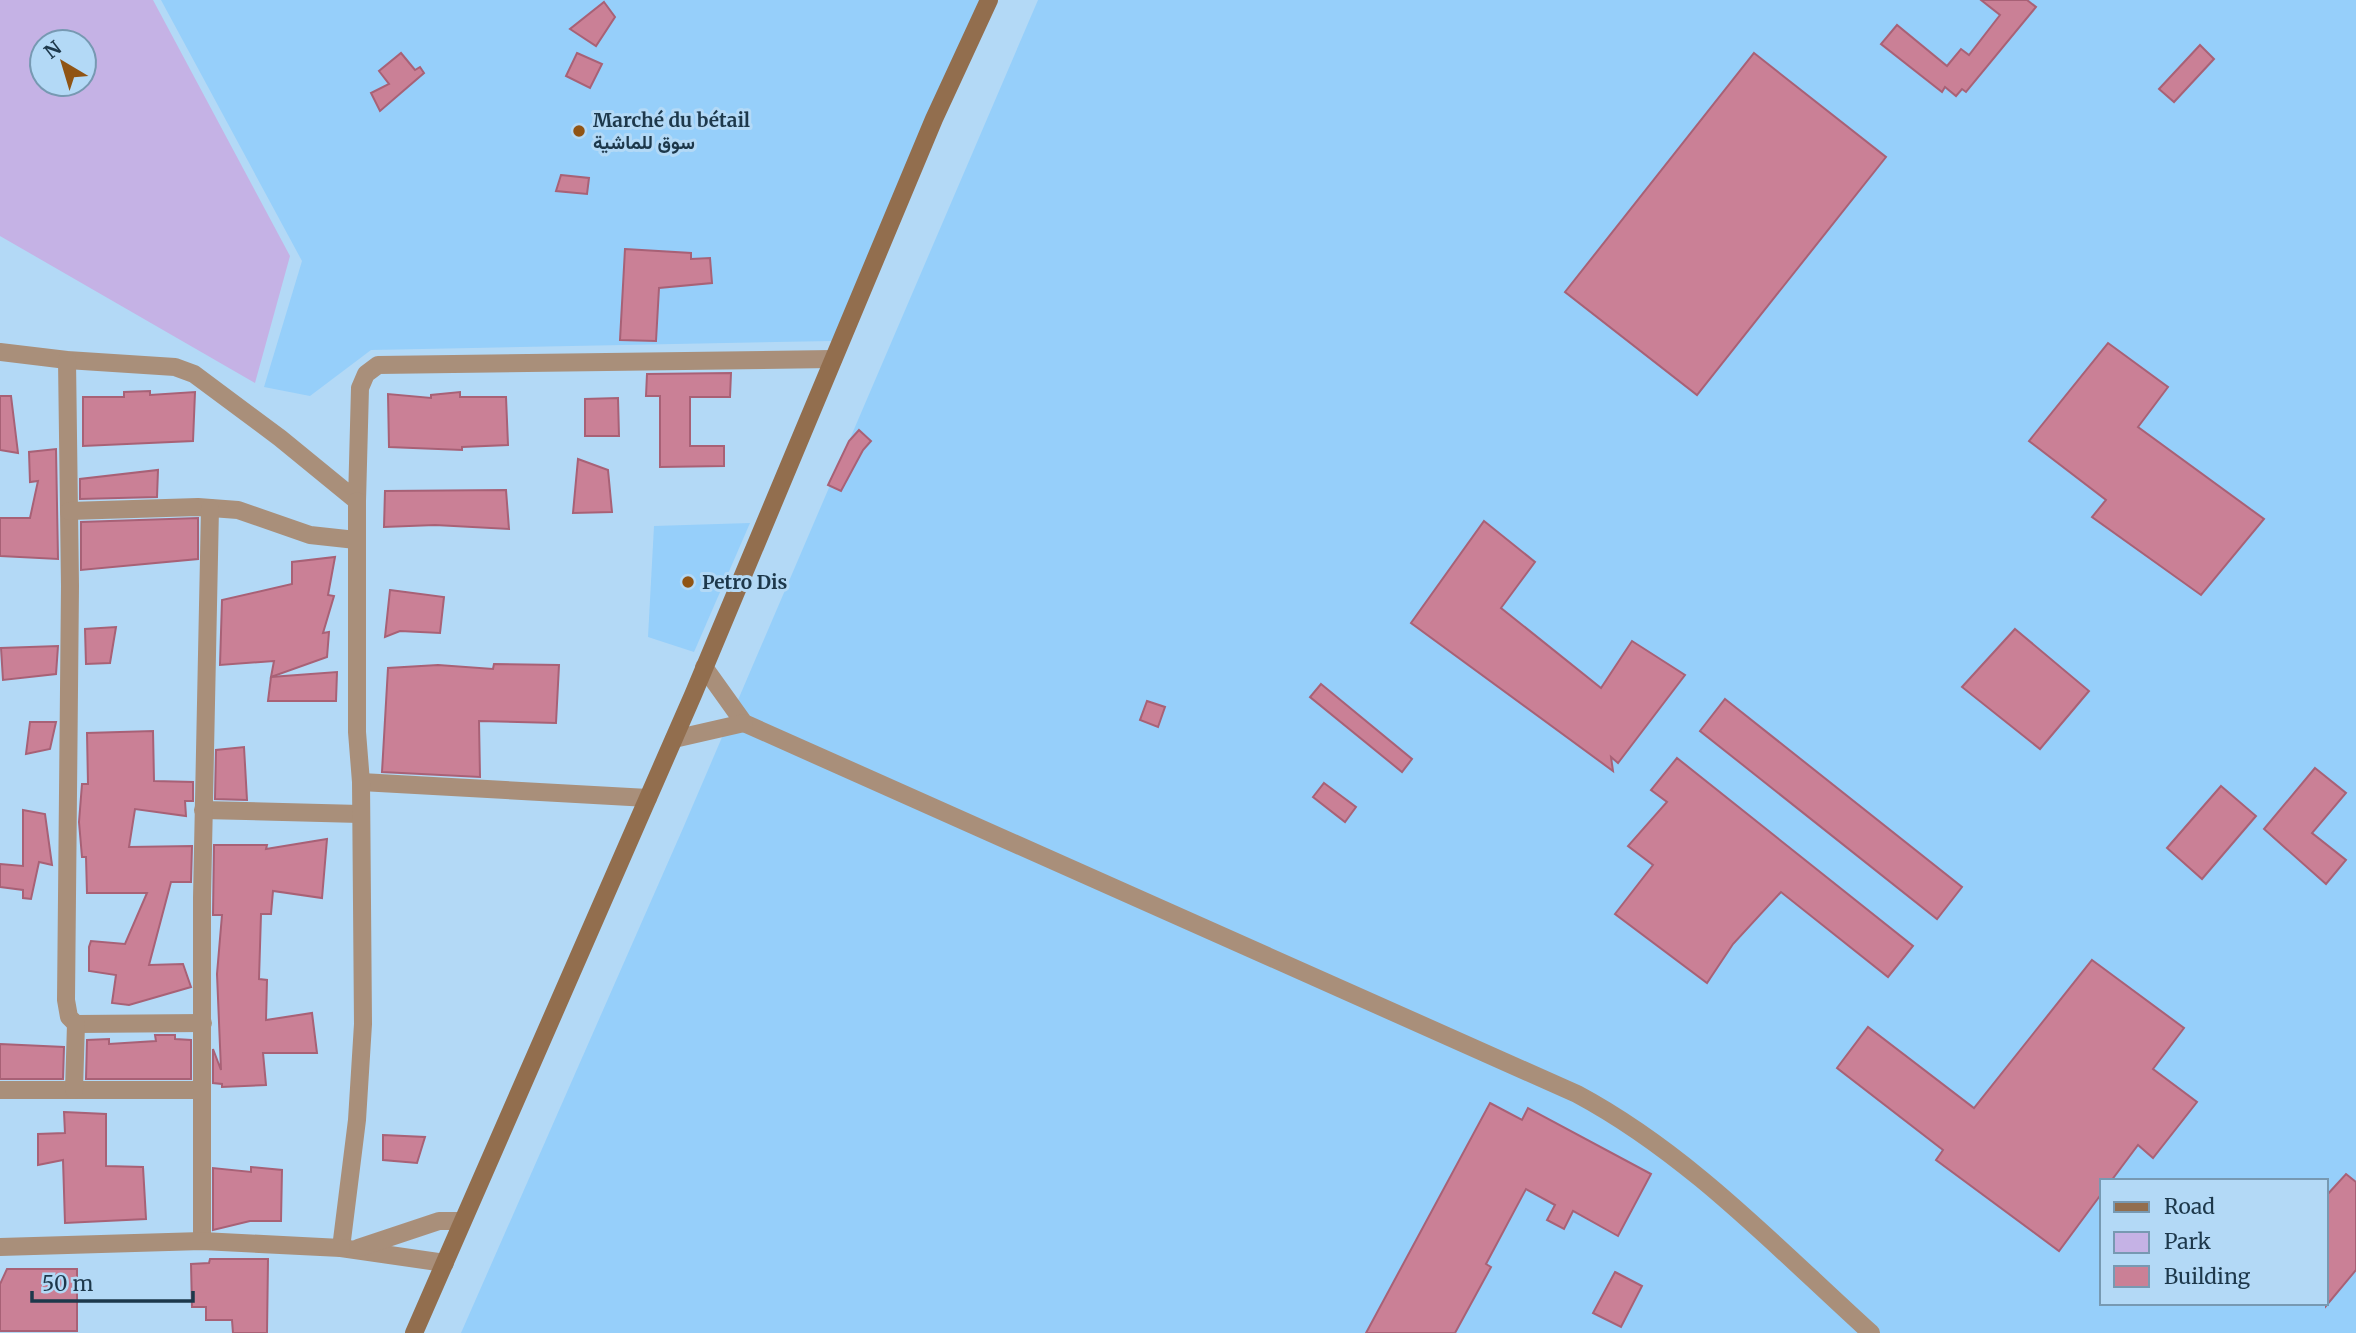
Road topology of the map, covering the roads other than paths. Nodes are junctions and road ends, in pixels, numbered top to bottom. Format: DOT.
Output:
graph roads {
  1 [pos="989,0"];
  2 [pos="0,352"];
  3 [pos="834,359"];
  4 [pos="67,360"];
  5 [pos="357,501"];
  6 [pos="210,508"];
  7 [pos="69,511"];
  8 [pos="356,540"];
  9 [pos="704,667"];
  10 [pos="744,723"];
  11 [pos="674,739"];
  12 [pos="361,782"];
  13 [pos="648,798"];
  14 [pos="203,810"];
  15 [pos="360,814"];
  16 [pos="203,1023"];
  17 [pos="76,1024"];
  18 [pos="0,1090"];
  19 [pos="74,1090"];
  20 [pos="202,1090"];
  21 [pos="462,1221"];
  22 [pos="202,1241"];
  23 [pos="0,1247"];
  24 [pos="348,1248"];
  25 [pos="445,1263"];
  26 [pos="414,1333"];
  27 [pos="1871,1333"];
  1 -- 3 [label="main road"];
  2 -- 4 [label="street"];
  3 -- 5 [label="street"];
  3 -- 9 [label="main road"];
  4 -- 5 [label="street"];
  4 -- 7 [label="street"];
  5 -- 8 [label="street"];
  6 -- 7 [label="street"];
  6 -- 8 [label="street"];
  6 -- 14 [label="street"];
  7 -- 17 [label="street"];
  8 -- 12 [label="street"];
  9 -- 10 [label="street"];
  9 -- 11 [label="main road"];
  10 -- 11 [label="street"];
  10 -- 27 [label="street"];
  11 -- 13 [label="main road"];
  12 -- 13 [label="street"];
  12 -- 15 [label="street"];
  13 -- 21 [label="main road"];
  14 -- 15 [label="street"];
  14 -- 16 [label="street"];
  15 -- 24 [label="street"];
  16 -- 17 [label="street"];
  16 -- 20 [label="street"];
  17 -- 19 [label="street"];
  18 -- 19 [label="street"];
  19 -- 20 [label="street"];
  20 -- 22 [label="street"];
  21 -- 24 [label="street"];
  21 -- 25 [label="main road"];
  22 -- 23 [label="street"];
  22 -- 24 [label="street"];
  24 -- 25 [label="street"];
  25 -- 26 [label="main road"];
}
